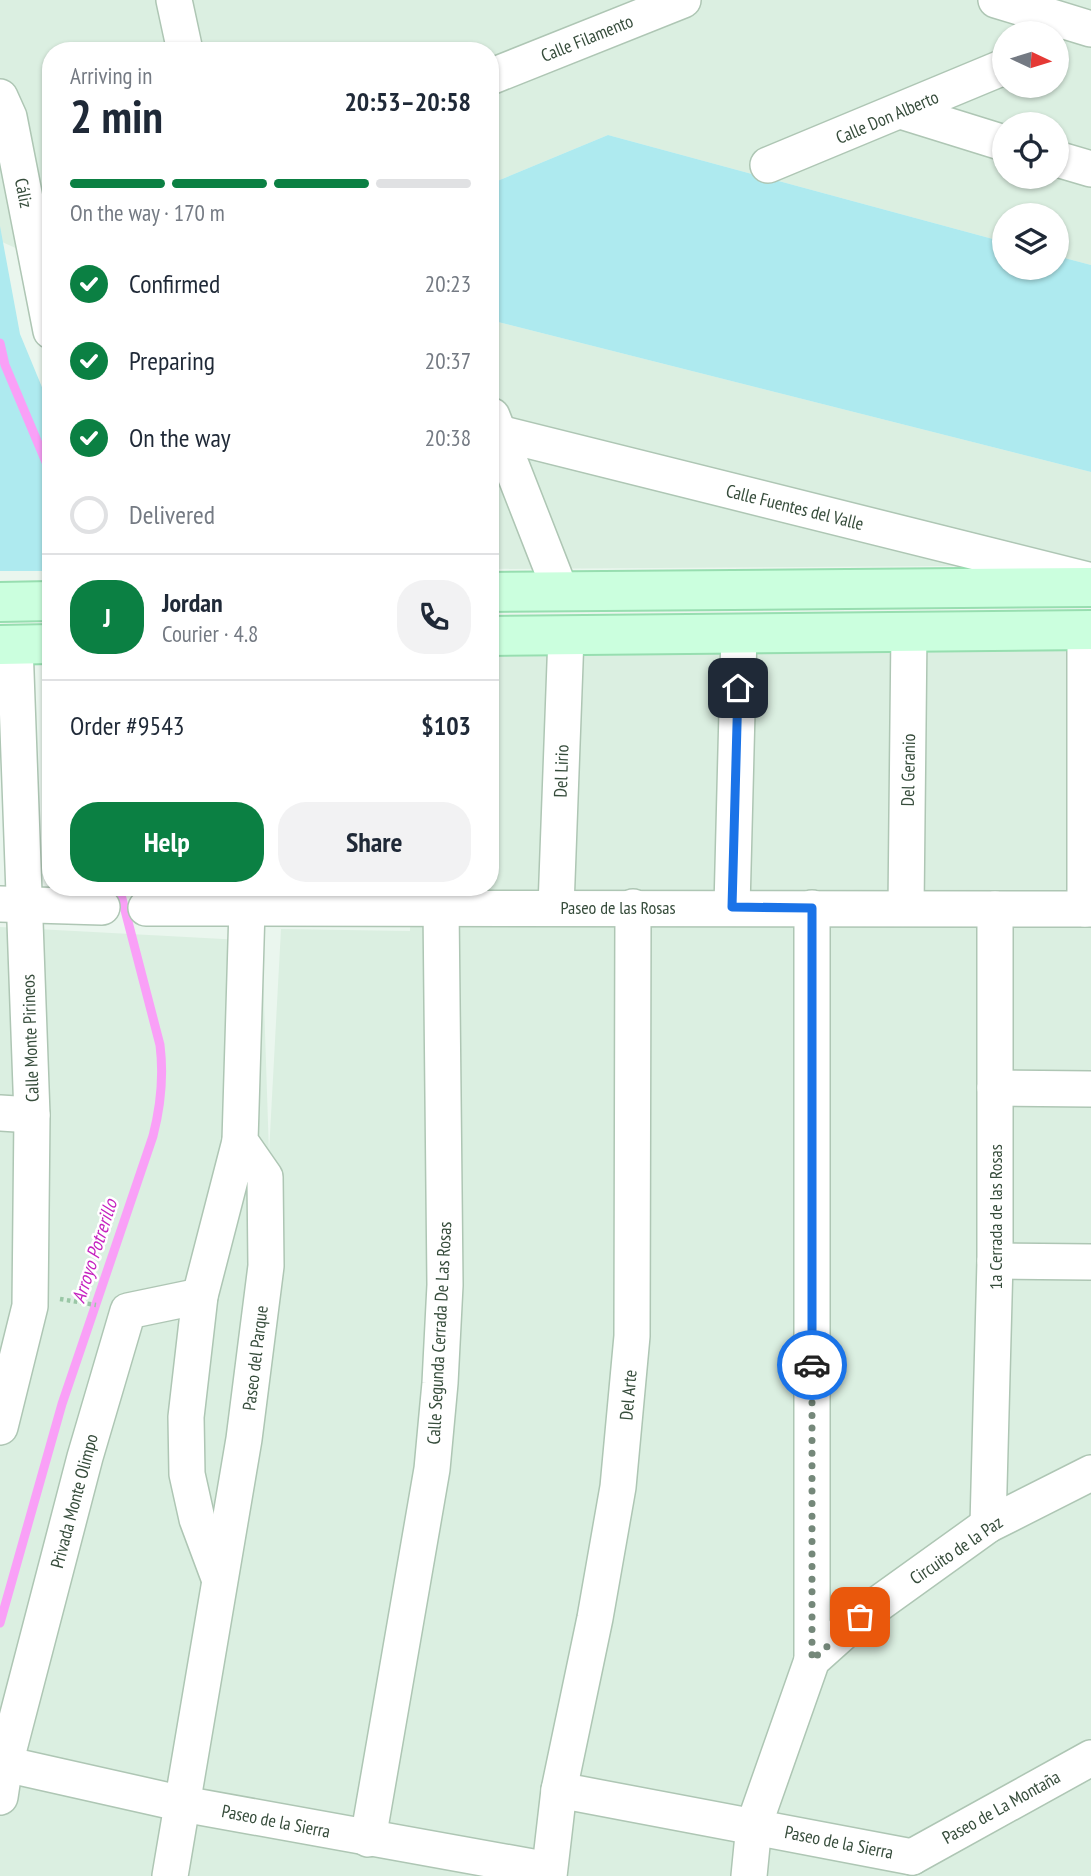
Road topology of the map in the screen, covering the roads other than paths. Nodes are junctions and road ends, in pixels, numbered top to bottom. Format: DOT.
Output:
graph roads {
  1 [pos="174,0"];
  2 [pos="684,0"];
  3 [pos="996,0"];
  4 [pos="1091,30"];
  5 [pos="1069,40"];
  6 [pos="183,42"];
  7 [pos="992,72"];
  8 [pos="499,73"];
  9 [pos="0,97"];
  10 [pos="901,111"];
  11 [pos="992,139"];
  12 [pos="1069,163"];
  13 [pos="768,165"];
  14 [pos="1091,169"];
  15 [pos="42,285"];
  16 [pos="499,422"];
  17 [pos="499,434"];
  18 [pos="1091,580"];
  19 [pos="1091,587"];
  20 [pos="560,590"];
  21 [pos="499,592"];
  22 [pos="42,601"];
  23 [pos="0,602"];
  24 [pos="1088,630"];
  25 [pos="909,631"];
  26 [pos="739,634"];
  27 [pos="499,636"];
  28 [pos="566,636"];
  29 [pos="22,645"];
  30 [pos="385,897"];
  31 [pos="13,905"];
  32 [pos="441,906"];
  33 [pos="103,907"];
  34 [pos="556,907"];
  35 [pos="633,907"];
  36 [pos="732,907"];
  37 [pos="146,908"];
  38 [pos="812,908"];
  39 [pos="906,908"];
  40 [pos="247,909"];
  41 [pos="995,909"];
  42 [pos="1088,909"];
  43 [pos="995,1088"];
  44 [pos="1091,1089"];
  45 [pos="16,1114"];
  46 [pos="240,1141"];
  47 [pos="995,1261"];
  48 [pos="1091,1262"];
  49 [pos="200,1296"];
  50 [pos="41,1302"];
  51 [pos="0,1325"];
  52 [pos="0,1427"];
  53 [pos="1091,1473"];
  54 [pos="988,1525"];
  55 [pos="220,1581"];
  56 [pos="812,1660"];
  57 [pos="1091,1758"];
  58 [pos="3,1780"];
  59 [pos="559,1790"];
  60 [pos="183,1804"];
  61 [pos="754,1825"];
  62 [pos="368,1839"];
  63 [pos="919,1866"];
  64 [pos="549,1873"];
  65 [pos="170,1876"];
  66 [pos="749,1876"];
  1 -- 6 [label="street"];
  2 -- 8 [label="street, Calle Filamento"];
  3 -- 4 [label="street"];
  4 -- 5 [label="street"];
  7 -- 10 [label="street, Calle Don Alberto"];
  9 -- 15 [label="street, Cáliz"];
  10 -- 11 [label="street"];
  10 -- 13 [label="street, Calle Don Alberto"];
  12 -- 14 [label="street"];
  16 -- 18 [label="street, Calle Fuentes del Valle"];
  17 -- 20 [label="street"];
  19 -- 20 [label="street"];
  20 -- 21 [label="street"];
  22 -- 23 [label="street"];
  24 -- 25 [label="street"];
  24 -- 42 [label="street"];
  25 -- 26 [label="street"];
  25 -- 39 [label="street, Del Geranio"];
  26 -- 28 [label="street"];
  26 -- 36 [label="street"];
  27 -- 28 [label="street"];
  28 -- 34 [label="street, Del Lirio"];
  29 -- 31 [label="street, Calle Monte Pirineos"];
  30 -- 32 [label="street, Paseo de las Rosas"];
  30 -- 40 [label="street, Paseo de las Rosas"];
  31 -- 33 [label="street"];
  31 -- 45 [label="street, Calle Monte Pirineos"];
  32 -- 34 [label="street, Paseo de las Rosas"];
  32 -- 62 [label="street, Calle Segunda Cerrada De Las Rosas"];
  34 -- 35 [label="street, Paseo de las Rosas"];
  35 -- 36 [label="street, Paseo de las Rosas"];
  35 -- 59 [label="street, Del Arte"];
  36 -- 38 [label="street, Paseo de las Rosas"];
  37 -- 40 [label="street, Paseo de las Rosas"];
  38 -- 39 [label="street, Paseo de las Rosas"];
  38 -- 56 [label="street"];
  39 -- 41 [label="street, Paseo de las Rosas"];
  40 -- 46 [label="street"];
  41 -- 42 [label="street, Paseo de las Rosas"];
  41 -- 43 [label="street, 1a Cerrada de las Rosas"];
  43 -- 44 [label="street"];
  43 -- 47 [label="street, 1a Cerrada de las Rosas"];
  45 -- 50 [label="street, Calle Monte Pirineos"];
  46 -- 49 [label="street"];
  46 -- 55 [label="street, Paseo del Parque"];
  47 -- 48 [label="street"];
  47 -- 54 [label="street, 1a Cerrada de las Rosas"];
  49 -- 55 [label="street"];
  49 -- 58 [label="street, Privada Monte Olimpo"];
  50 -- 51 [label="street"];
  50 -- 52 [label="street, Calle Monte Pirineos"];
  53 -- 54 [label="street, Circuito de la Paz"];
  54 -- 56 [label="street, Circuito de la Paz"];
  55 -- 60 [label="street, Paseo del Parque"];
  56 -- 61 [label="street, Circuito de la Paz"];
  57 -- 63 [label="street, Paseo de La Montaña"];
  58 -- 60 [label="street, Paseo de la Sierra"];
  59 -- 61 [label="street, Paseo de la Sierra"];
  59 -- 64 [label="street, Del Arte"];
  60 -- 62 [label="street, Paseo de la Sierra"];
  60 -- 65 [label="street, Paseo del Parque"];
  61 -- 63 [label="street, Paseo de la Sierra"];
  61 -- 66 [label="street, Circuito de la Paz"];
  62 -- 64 [label="street, Paseo de la Sierra"];
}
